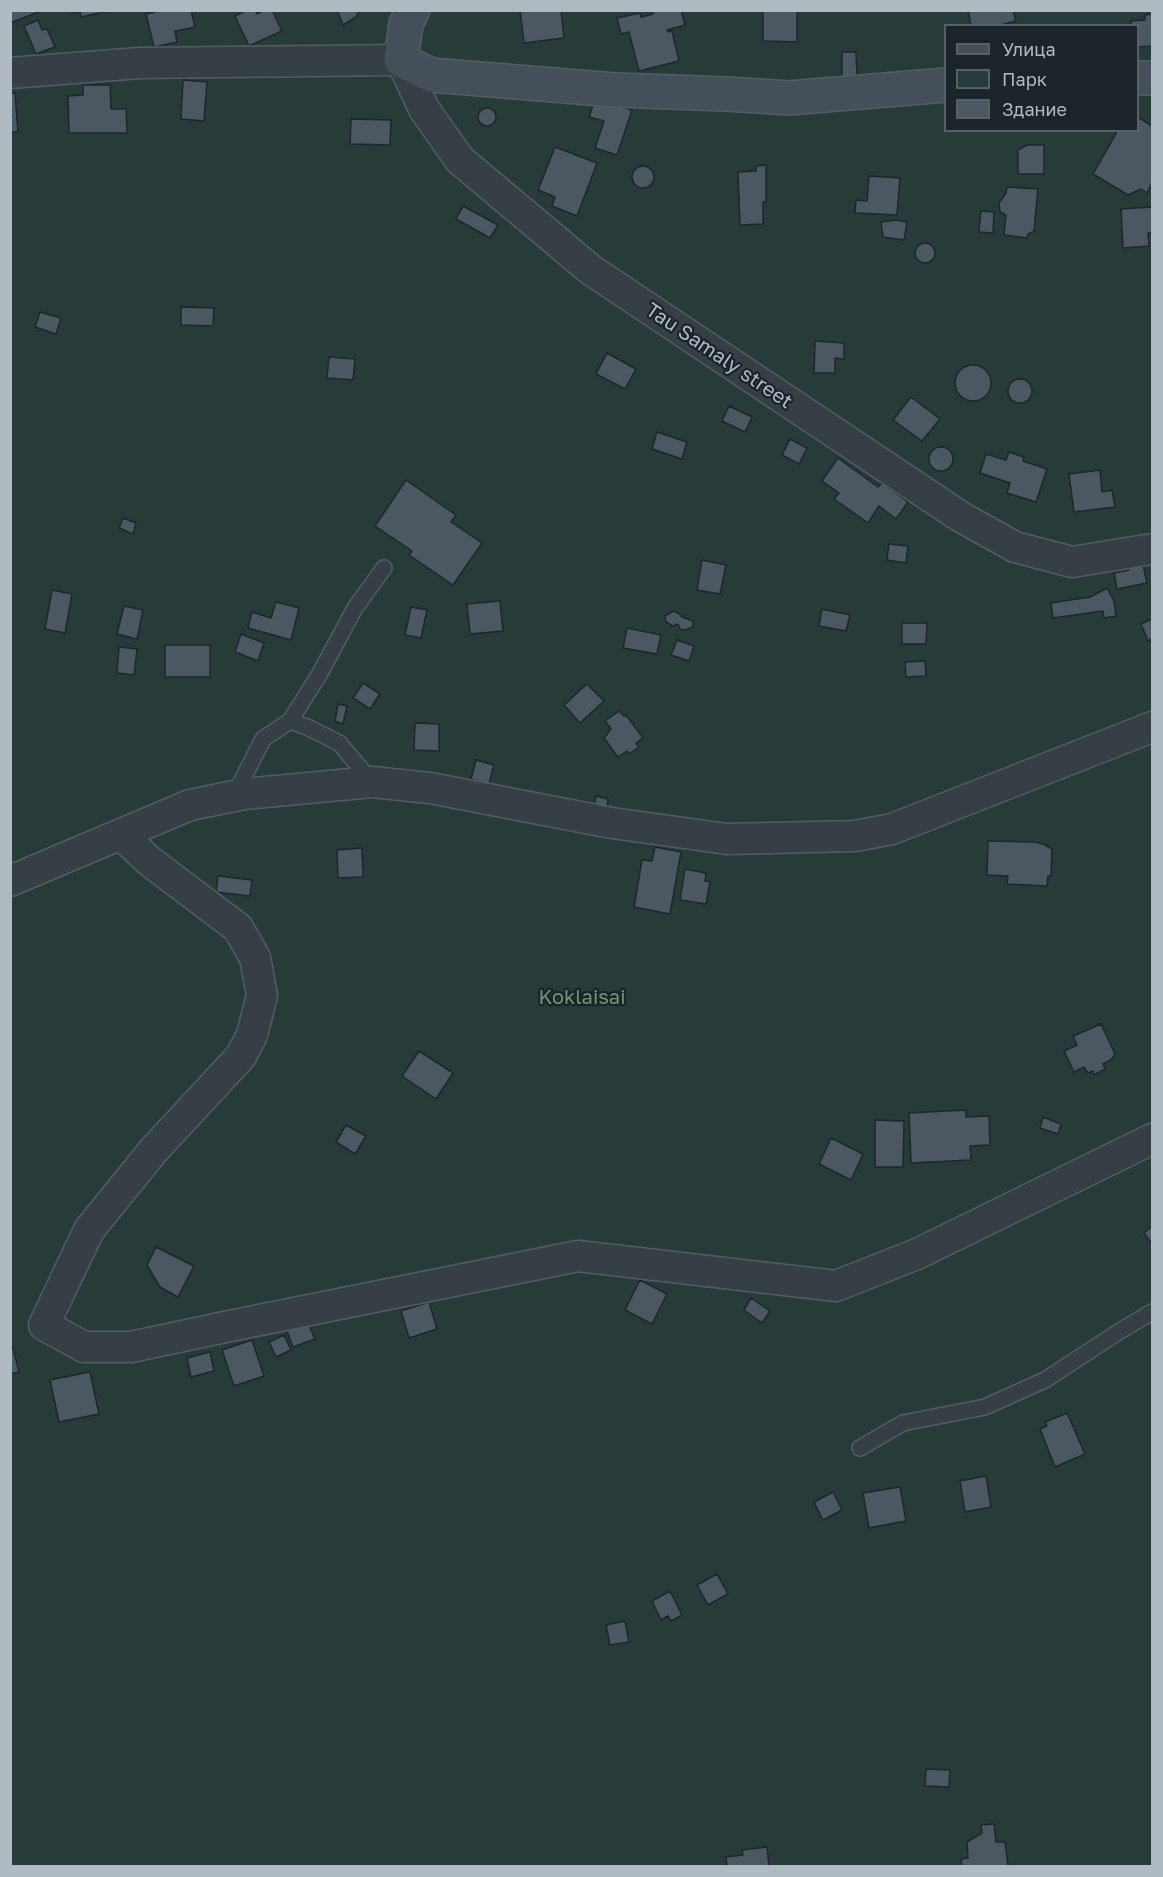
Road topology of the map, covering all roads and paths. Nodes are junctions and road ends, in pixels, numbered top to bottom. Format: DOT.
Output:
graph roads {
  1 [pos="413,10"];
  2 [pos="402,60"];
  3 [pos="10,73"];
  4 [pos="944,85"];
  5 [pos="1152,549"];
  6 [pos="384,568"];
  7 [pos="290,721"];
  8 [pos="1152,727"];
  9 [pos="372,782"];
  10 [pos="234,796"];
  11 [pos="121,834"];
  12 [pos="10,881"];
  13 [pos="1152,1139"];
  14 [pos="1152,1312"];
  15 [pos="860,1448"];
  1 -- 2 [label="street"];
  2 -- 3 [label="street"];
  2 -- 4 [label="street"];
  2 -- 5 [label="street, Tau Samaly street"];
  6 -- 7 [label="lane"];
  7 -- 9 [label="lane"];
  7 -- 10 [label="lane"];
  8 -- 9 [label="street"];
  9 -- 10 [label="street"];
  10 -- 11 [label="street"];
  11 -- 12 [label="street"];
  11 -- 13 [label="street"];
  14 -- 15 [label="lane"];
}
